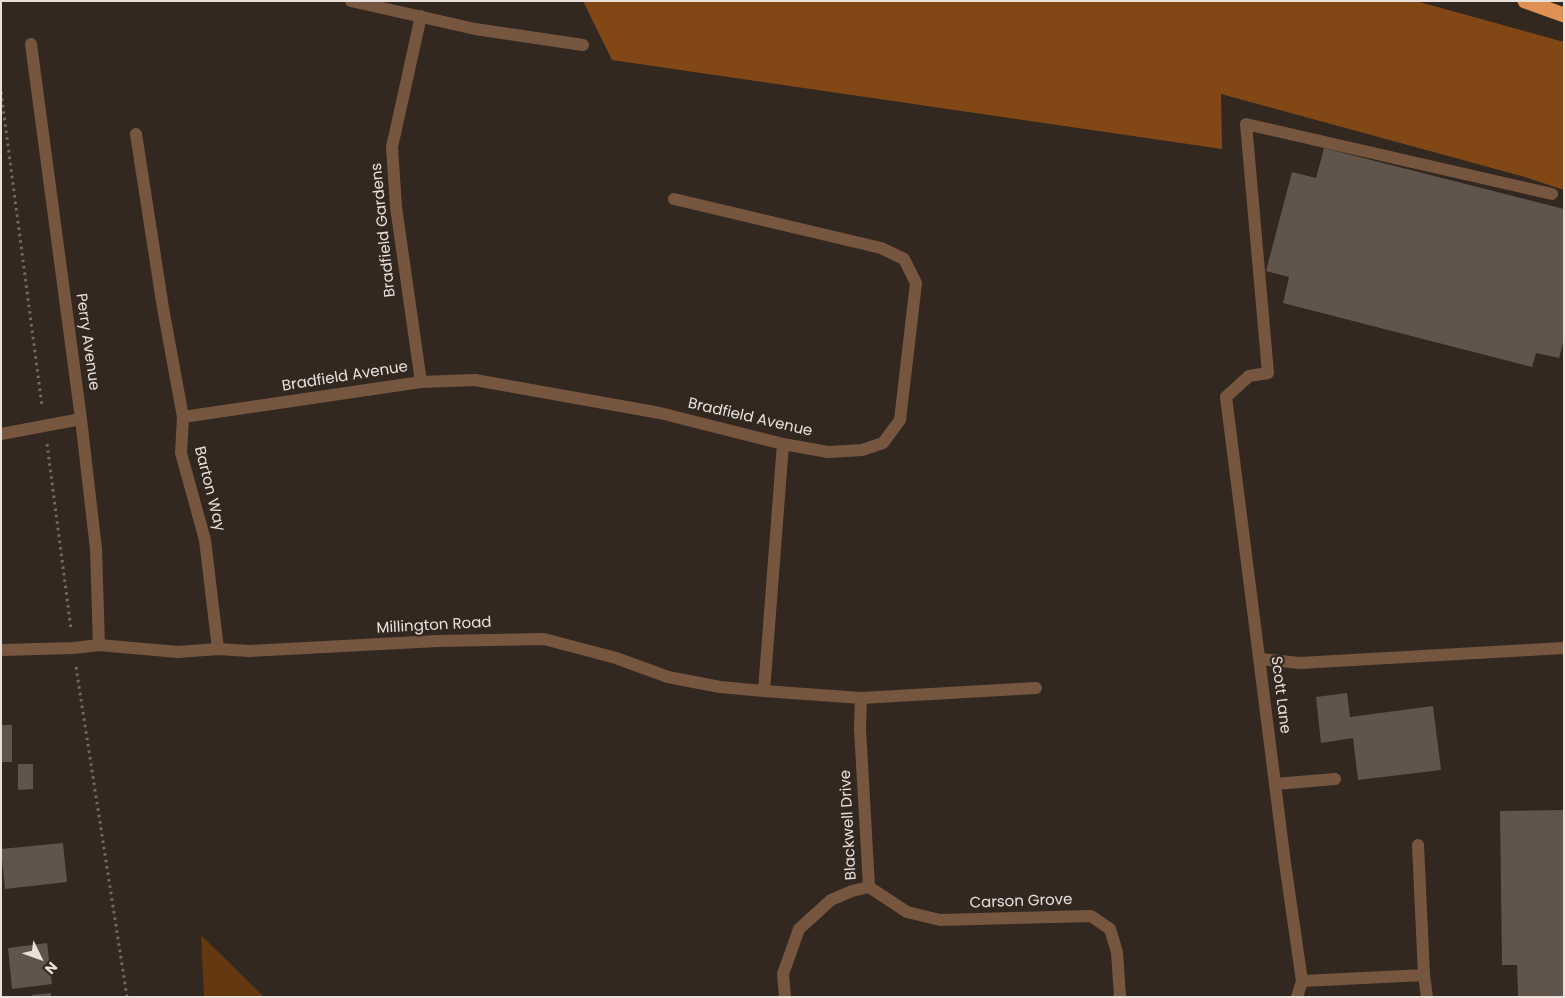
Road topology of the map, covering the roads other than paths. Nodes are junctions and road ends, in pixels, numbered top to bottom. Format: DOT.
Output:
graph roads {
  1 [pos="351,1"];
  2 [pos="1526,1"];
  3 [pos="1564,15"];
  4 [pos="420,16"];
  5 [pos="31,44"];
  6 [pos="583,45"];
  7 [pos="136,134"];
  8 [pos="1552,194"];
  9 [pos="674,199"];
  10 [pos="421,382"];
  11 [pos="183,417"];
  12 [pos="81,418"];
  13 [pos="1,434"];
  14 [pos="783,444"];
  15 [pos="100,645"];
  16 [pos="1564,648"];
  17 [pos="218,649"];
  18 [pos="1,650"];
  19 [pos="1260,659"];
  20 [pos="1036,688"];
  21 [pos="764,691"];
  22 [pos="861,698"];
  23 [pos="1335,779"];
  24 [pos="1275,784"];
  25 [pos="1418,845"];
  26 [pos="869,887"];
  27 [pos="1424,975"];
  28 [pos="1302,981"];
  29 [pos="785,997"];
  30 [pos="1120,997"];
  31 [pos="1297,997"];
  32 [pos="1427,997"];
  1 -- 4 [label="street"];
  2 -- 3 [label="highway"];
  4 -- 6 [label="street"];
  4 -- 10 [label="street, Bradfield Gardens"];
  5 -- 12 [label="street, Perry Avenue"];
  7 -- 11 [label="street, Barton Way"];
  8 -- 19 [label="street, Scott Lane"];
  9 -- 14 [label="street, Bradfield Avenue"];
  10 -- 11 [label="street, Bradfield Avenue"];
  10 -- 14 [label="street, Bradfield Avenue"];
  11 -- 17 [label="street, Barton Way"];
  12 -- 13 [label="street"];
  12 -- 15 [label="street, Perry Avenue"];
  14 -- 21 [label="street"];
  15 -- 17 [label="street, Millington Road"];
  15 -- 18 [label="street, Millington Road"];
  16 -- 19 [label="street"];
  17 -- 21 [label="street, Millington Road"];
  19 -- 24 [label="street, Scott Lane"];
  20 -- 22 [label="street, Millington Road"];
  21 -- 22 [label="street, Millington Road"];
  22 -- 26 [label="street, Blackwell Drive"];
  23 -- 24 [label="street"];
  24 -- 28 [label="street, Scott Lane"];
  25 -- 27 [label="street"];
  26 -- 29 [label="street, Blackwell Drive"];
  26 -- 30 [label="street, Carson Grove"];
  27 -- 28 [label="street"];
  27 -- 32 [label="street"];
  28 -- 31 [label="street, Scott Lane"];
}
